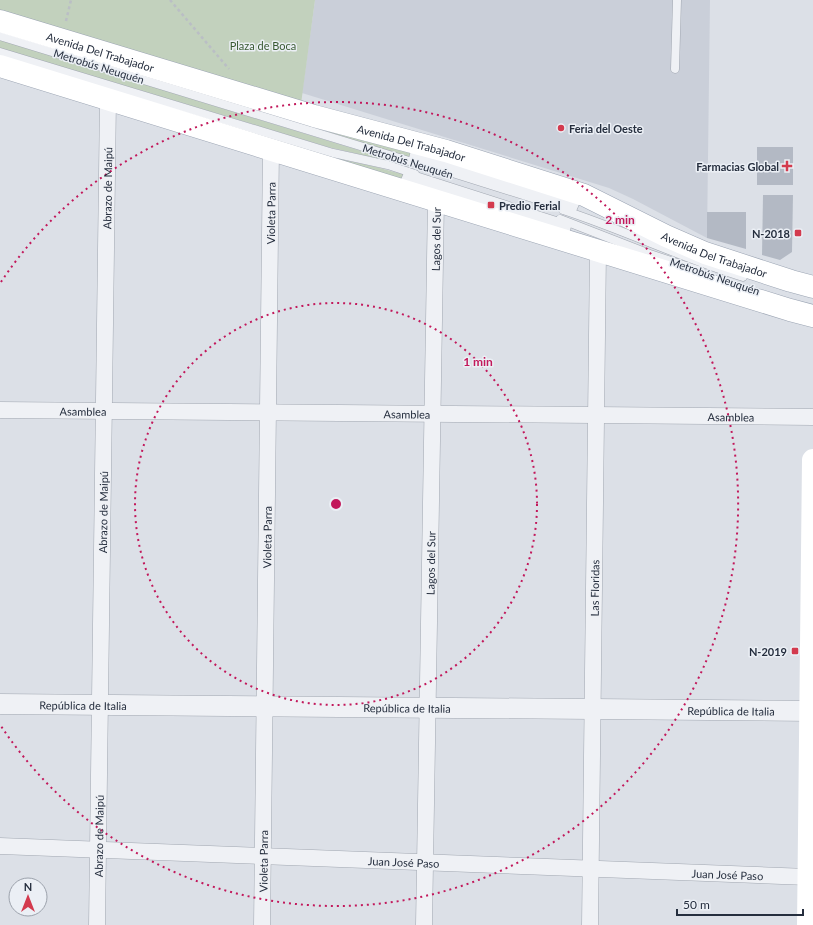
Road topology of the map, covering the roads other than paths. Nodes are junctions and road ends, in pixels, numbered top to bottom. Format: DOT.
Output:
graph roads {
  1 [pos="677,0"];
  2 [pos="0,21"];
  3 [pos="0,36"];
  4 [pos="0,52"];
  5 [pos="0,66"];
  6 [pos="675,69"];
  7 [pos="108,99"];
  8 [pos="272,149"];
  9 [pos="417,151"];
  10 [pos="408,176"];
  11 [pos="436,200"];
  12 [pos="598,251"];
  13 [pos="754,280"];
  14 [pos="746,286"];
  15 [pos="783,299"];
  16 [pos="811,303"];
  17 [pos="0,410"];
  18 [pos="103,411"];
  19 [pos="268,412"];
  20 [pos="432,414"];
  21 [pos="596,416"];
  22 [pos="813,417"];
  23 [pos="813,460"];
  24 [pos="0,704"];
  25 [pos="100,705"];
  26 [pos="264,706"];
  27 [pos="427,708"];
  28 [pos="592,709"];
  29 [pos="812,711"];
  30 [pos="0,846"];
  31 [pos="98,850"];
  32 [pos="262,856"];
  33 [pos="425,862"];
  34 [pos="590,868"];
  35 [pos="808,877"];
  36 [pos="97,925"];
  37 [pos="262,925"];
  38 [pos="424,925"];
  39 [pos="590,925"];
  40 [pos="808,925"];
  1 -- 6 [label="lane"];
  2 -- 16 [label="main road, Avenida Del Trabajador"];
  3 -- 13 [label="lane, Metrobús Neuquén"];
  4 -- 14 [label="lane, Metrobús Neuquén"];
  5 -- 7 [label="main road"];
  7 -- 8 [label="main road"];
  7 -- 18 [label="street, Abrazo de Maipú"];
  8 -- 11 [label="main road"];
  8 -- 19 [label="street, Violeta Parra"];
  9 -- 9 [label="street"];
  10 -- 10 [label="street"];
  11 -- 12 [label="main road"];
  11 -- 20 [label="street, Lagos del Sur"];
  12 -- 16 [label="main road"];
  12 -- 21 [label="street, Las Floridas"];
  15 -- 16 [label="lane"];
  17 -- 18 [label="street, Asamblea"];
  18 -- 19 [label="street, Asamblea"];
  18 -- 25 [label="street, Abrazo de Maipú"];
  19 -- 20 [label="street, Asamblea"];
  19 -- 26 [label="street, Violeta Parra"];
  20 -- 21 [label="street, Asamblea"];
  20 -- 27 [label="street, Lagos del Sur"];
  21 -- 22 [label="street, Asamblea"];
  21 -- 28 [label="street, Las Floridas"];
  23 -- 29 [label="main road"];
  24 -- 25 [label="street, República de Italia"];
  25 -- 26 [label="street, República de Italia"];
  25 -- 31 [label="street, Abrazo de Maipú"];
  26 -- 27 [label="street, República de Italia"];
  26 -- 32 [label="street, Violeta Parra"];
  27 -- 28 [label="street, República de Italia"];
  27 -- 33 [label="street, Lagos del Sur"];
  28 -- 29 [label="street, República de Italia"];
  28 -- 34 [label="street, Las Floridas"];
  29 -- 35 [label="main road"];
  30 -- 31 [label="street, Juan José Paso"];
  31 -- 32 [label="street, Juan José Paso"];
  31 -- 36 [label="street, Abrazo de Maipú"];
  32 -- 33 [label="street, Juan José Paso"];
  32 -- 37 [label="street, Violeta Parra"];
  33 -- 34 [label="street, Juan José Paso"];
  33 -- 38 [label="street, Lagos del Sur"];
  34 -- 35 [label="street, Juan José Paso"];
  34 -- 39 [label="street, Las Floridas"];
  35 -- 40 [label="main road"];
}
